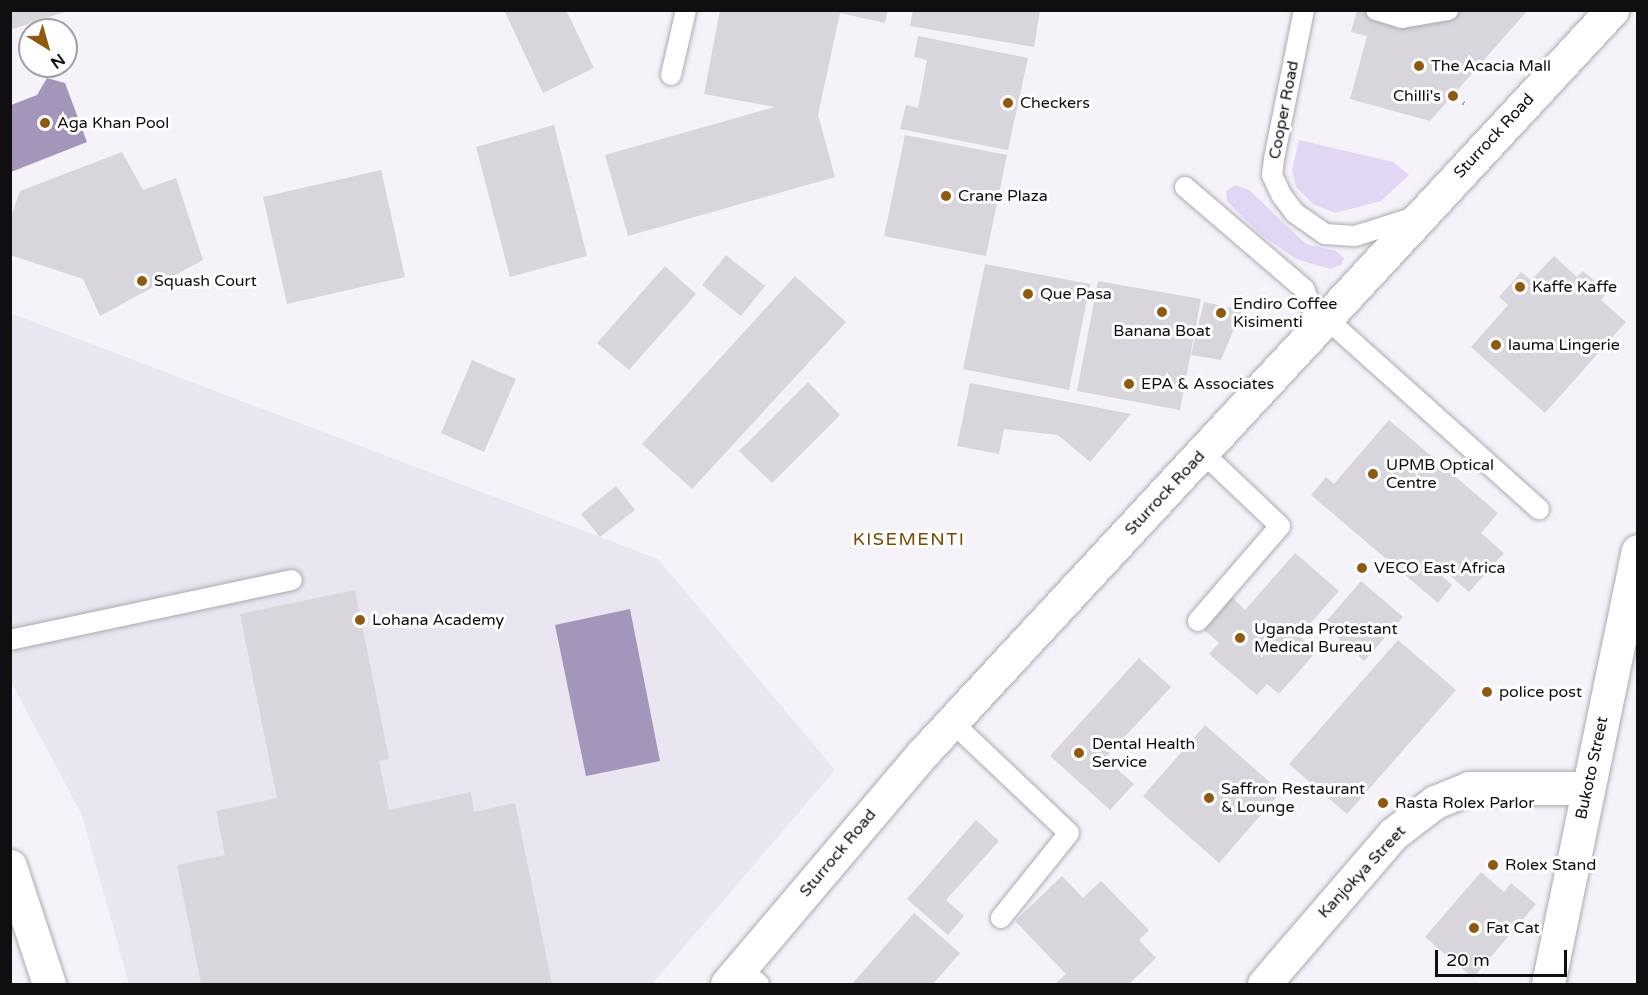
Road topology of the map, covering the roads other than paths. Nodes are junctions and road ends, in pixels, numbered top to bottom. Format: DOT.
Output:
graph roads {
  1 [pos="686,10"];
  2 [pos="1304,10"];
  3 [pos="1376,10"];
  4 [pos="1448,10"];
  5 [pos="1612,10"];
  6 [pos="671,75"];
  7 [pos="1185,187"];
  8 [pos="1419,216"];
  9 [pos="1319,328"];
  10 [pos="1203,453"];
  11 [pos="1539,509"];
  12 [pos="1638,551"];
  13 [pos="292,580"];
  14 [pos="1198,621"];
  15 [pos="10,640"];
  16 [pos="952,722"];
  17 [pos="1587,788"];
  18 [pos="10,866"];
  19 [pos="1001,918"];
  20 [pos="742,979"];
  21 [pos="49,984"];
  22 [pos="1264,984"];
  23 [pos="1548,984"];
  1 -- 6 [label="lane"];
  2 -- 8 [label="lane, Cooper Road"];
  3 -- 4 [label="lane"];
  5 -- 8 [label="street, Sturrock Road"];
  7 -- 9 [label="lane"];
  8 -- 9 [label="street, Sturrock Road"];
  9 -- 10 [label="street, Sturrock Road"];
  9 -- 11 [label="lane"];
  10 -- 14 [label="lane"];
  10 -- 16 [label="street, Sturrock Road"];
  12 -- 17 [label="street, Bukoto Street"];
  13 -- 15 [label="lane"];
  16 -- 19 [label="lane"];
  16 -- 20 [label="street, Sturrock Road"];
  17 -- 22 [label="street, Kanjokya Street"];
  17 -- 23 [label="street, Bukoto Street"];
  18 -- 21 [label="street"];
}
